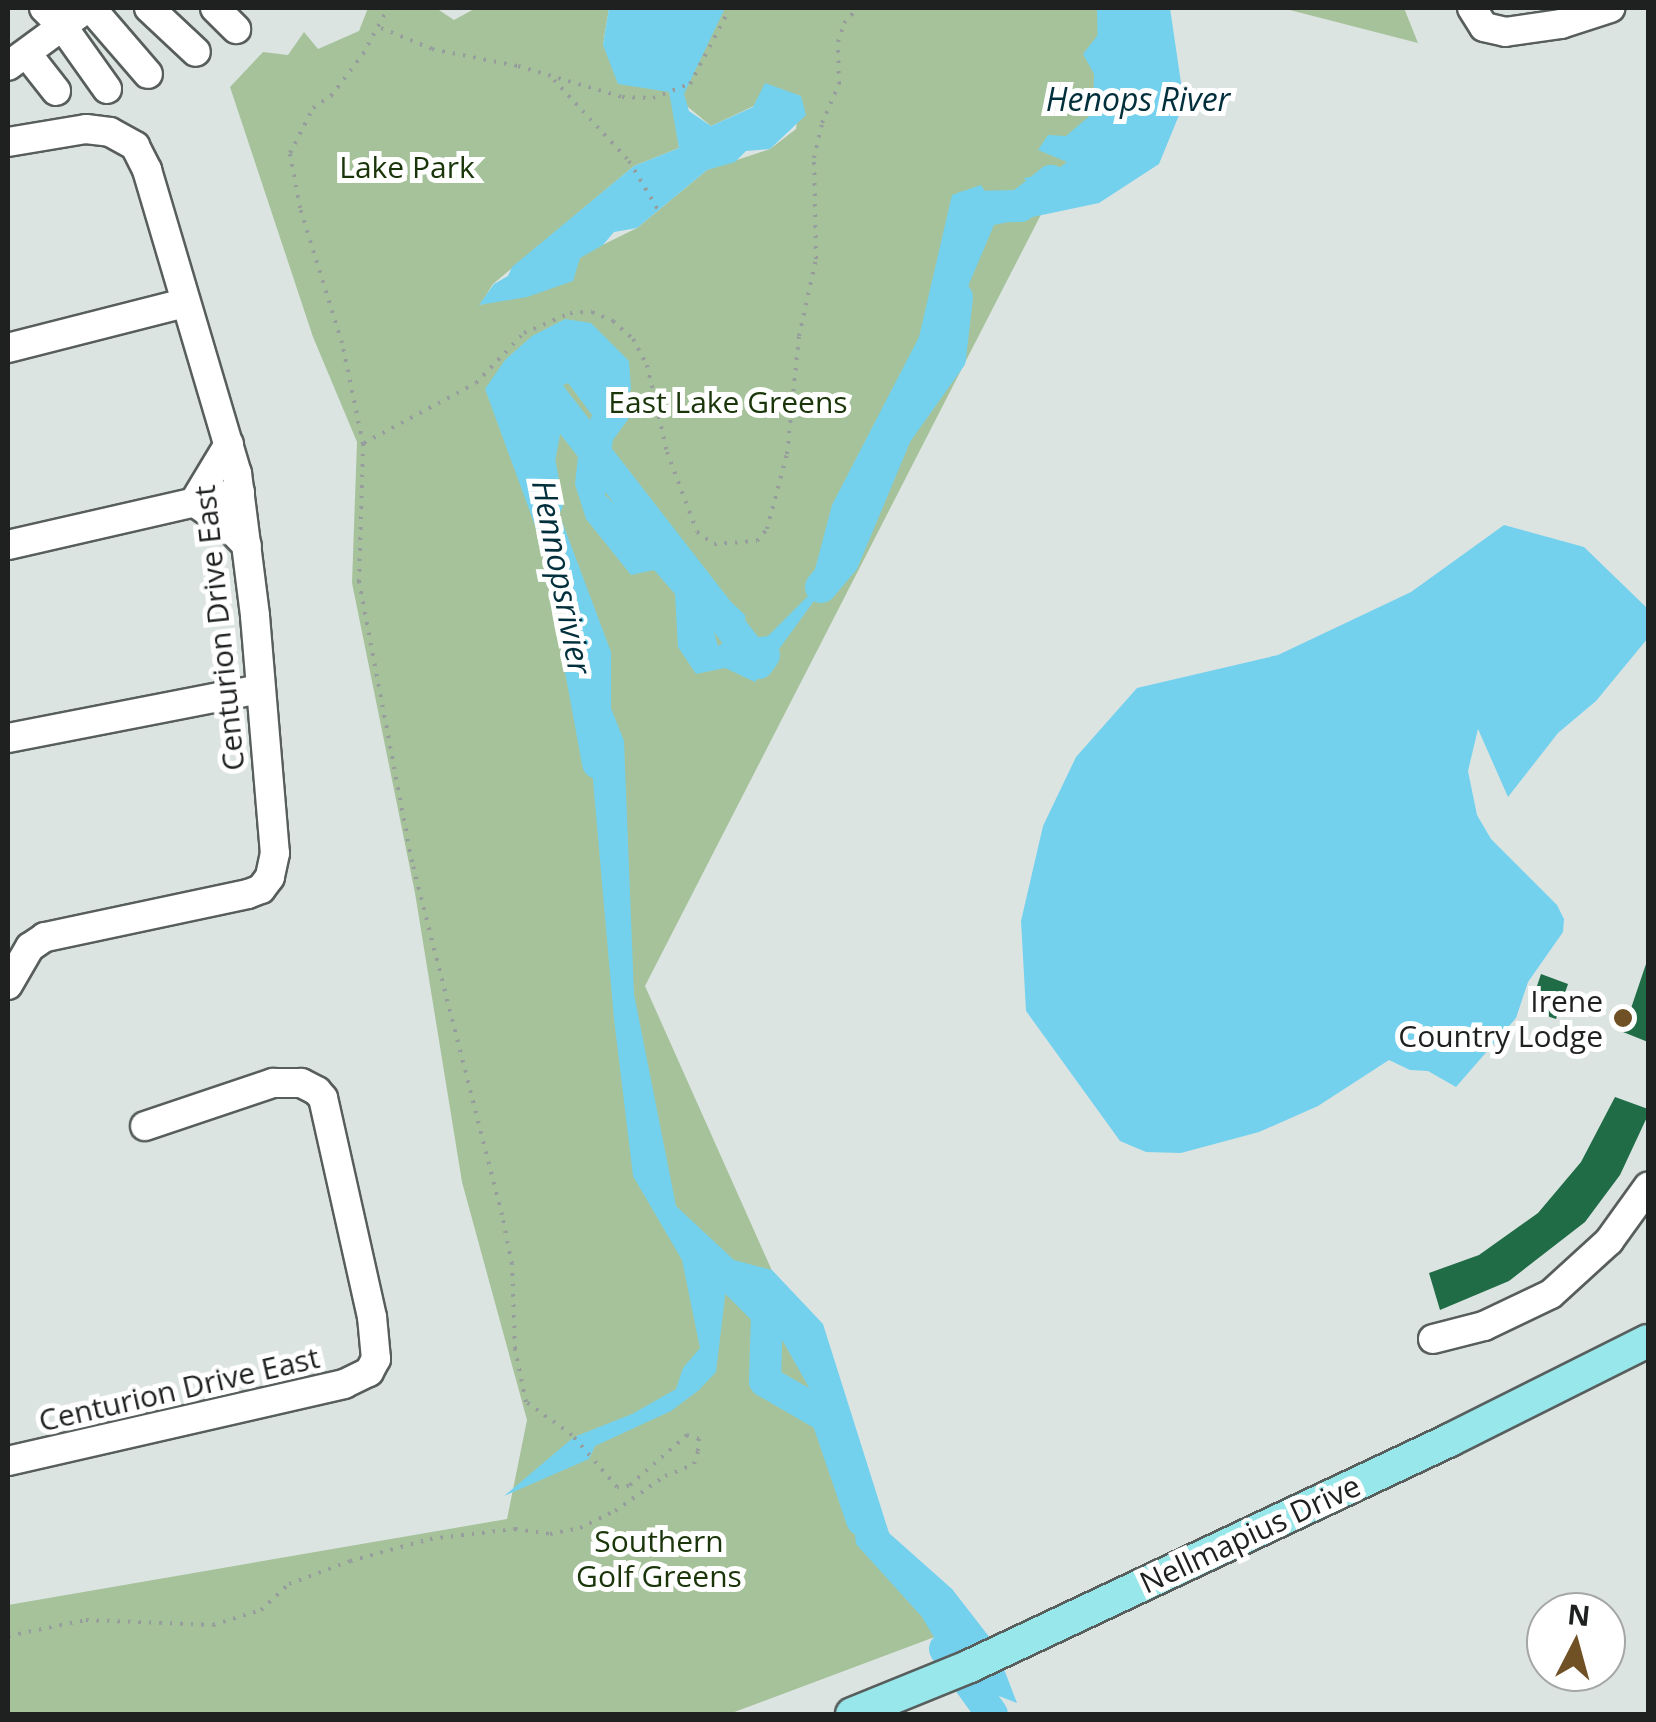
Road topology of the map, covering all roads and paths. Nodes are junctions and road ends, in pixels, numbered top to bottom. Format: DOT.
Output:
graph roads {
  1 [pos="89,8"];
  2 [pos="150,8"];
  3 [pos="215,8"];
  4 [pos="388,8"];
  5 [pos="730,8"];
  6 [pos="858,8"];
  7 [pos="1472,8"];
  8 [pos="1610,8"];
  9 [pos="54,17"];
  10 [pos="381,28"];
  11 [pos="236,29"];
  12 [pos="196,52"];
  13 [pos="17,60"];
  14 [pos="148,74"];
  15 [pos="551,76"];
  16 [pos="107,88"];
  17 [pos="56,92"];
  18 [pos="12,144"];
  19 [pos="661,216"];
  20 [pos="184,303"];
  21 [pos="8,348"];
  22 [pos="229,444"];
  23 [pos="363,444"];
  24 [pos="240,492"];
  25 [pos="194,502"];
  26 [pos="8,546"];
  27 [pos="247,546"];
  28 [pos="260,689"];
  29 [pos="8,738"];
  30 [pos="8,985"];
  31 [pos="145,1126"];
  32 [pos="1648,1188"];
  33 [pos="1433,1339"];
  34 [pos="1647,1343"];
  35 [pos="8,1462"];
  36 [pos="8,1636"];
  37 [pos="852,1714"];
  1 -- 9 [label="street"];
  1 -- 14 [label="street"];
  2 -- 12 [label="street"];
  3 -- 11 [label="street"];
  4 -- 10 [label="path"];
  5 -- 15 [label="path"];
  6 -- 23 [label="path"];
  7 -- 8 [label="street"];
  9 -- 13 [label="street"];
  9 -- 16 [label="street"];
  10 -- 15 [label="path"];
  10 -- 23 [label="path"];
  13 -- 17 [label="street"];
  15 -- 19 [label="path"];
  18 -- 20 [label="street, Centurion Drive East"];
  20 -- 21 [label="street"];
  20 -- 22 [label="street, Centurion Drive East"];
  22 -- 24 [label="street, Centurion Drive East"];
  22 -- 25 [label="street"];
  23 -- 36 [label="path"];
  24 -- 25 [label="street"];
  24 -- 27 [label="street, Centurion Drive East"];
  25 -- 26 [label="street"];
  25 -- 27 [label="street"];
  27 -- 28 [label="street, Centurion Drive East"];
  28 -- 29 [label="street"];
  28 -- 30 [label="street, Centurion Drive East"];
  31 -- 35 [label="street, Centurion Drive East"];
  32 -- 33 [label="street"];
  34 -- 37 [label="main road, Nellmapius Drive"];
}
